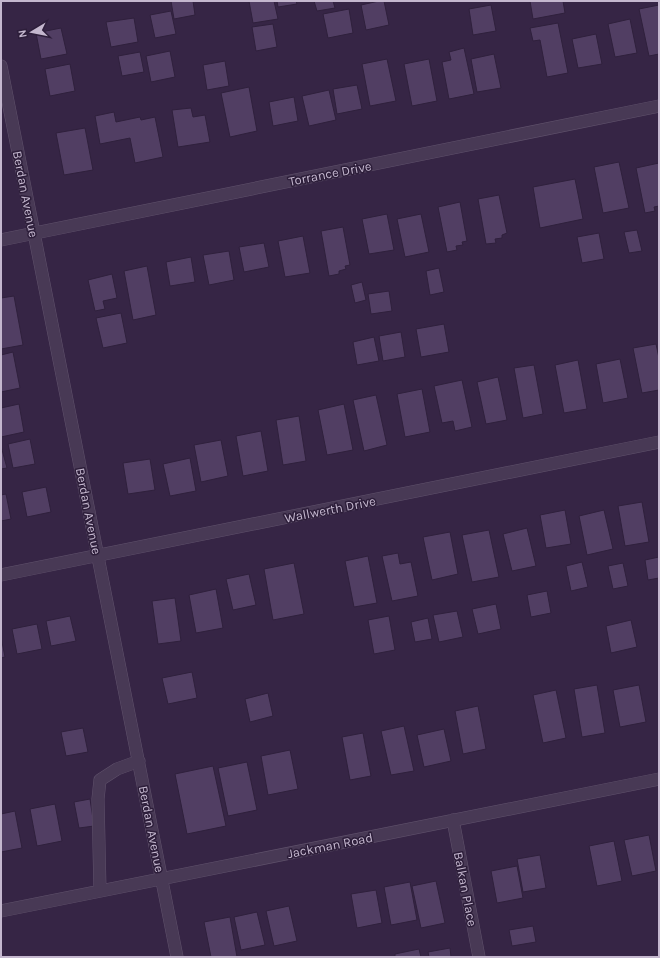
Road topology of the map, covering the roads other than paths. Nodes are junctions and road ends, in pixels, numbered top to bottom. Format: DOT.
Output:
graph roads {
  1 [pos="1,66"];
  2 [pos="659,106"];
  3 [pos="34,233"];
  4 [pos="1,240"];
  5 [pos="659,442"];
  6 [pos="98,555"];
  7 [pos="1,575"];
  8 [pos="139,761"];
  9 [pos="659,779"];
  10 [pos="452,820"];
  11 [pos="162,879"];
  12 [pos="100,891"];
  13 [pos="1,911"];
  14 [pos="177,957"];
  15 [pos="479,957"];
  1 -- 3 [label="street, Berdan Avenue"];
  2 -- 3 [label="street, Torrance Drive"];
  3 -- 4 [label="street, Torrance Drive"];
  3 -- 6 [label="street, Berdan Avenue"];
  5 -- 6 [label="street, Wallwerth Drive"];
  6 -- 7 [label="street, Wallwerth Drive"];
  6 -- 8 [label="street, Berdan Avenue"];
  8 -- 11 [label="street, Berdan Avenue"];
  8 -- 12 [label="street"];
  9 -- 10 [label="street, Jackman Road"];
  10 -- 11 [label="street, Jackman Road"];
  10 -- 15 [label="street, Balkan Place"];
  11 -- 12 [label="street, Jackman Road"];
  11 -- 14 [label="street, Berdan Avenue"];
  12 -- 13 [label="street, Jackman Road"];
}
